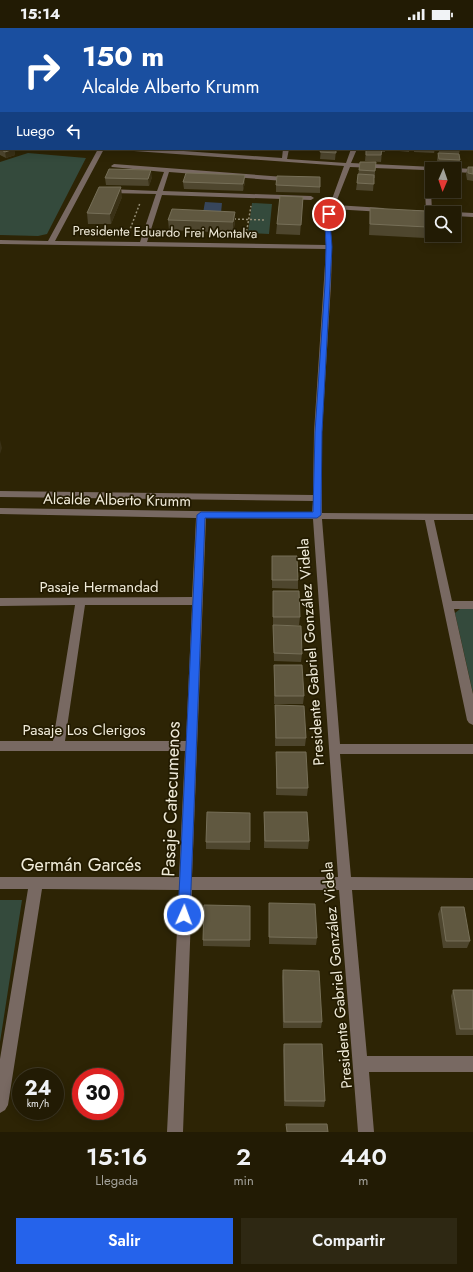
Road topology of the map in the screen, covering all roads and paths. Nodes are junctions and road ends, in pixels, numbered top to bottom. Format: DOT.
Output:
graph roads {
  1 [pos="100,150"];
  2 [pos="166,150"];
  3 [pos="227,150"];
  4 [pos="286,150"];
  5 [pos="354,150"];
  6 [pos="225,156"];
  7 [pos="284,160"];
  8 [pos="348,165"];
  9 [pos="114,166"];
  10 [pos="425,169"];
  11 [pos="167,170"];
  12 [pos="461,170"];
  13 [pos="473,171"];
  14 [pos="284,179"];
  15 [pos="108,190"];
  16 [pos="160,192"];
  17 [pos="254,196"];
  18 [pos="311,198"];
  19 [pos="331,207"];
  20 [pos="392,211"];
  21 [pos="407,212"];
  22 [pos="425,213"];
  23 [pos="461,214"];
  24 [pos="473,215"];
  25 [pos="234,219"];
  26 [pos="249,220"];
  27 [pos="265,220"];
  28 [pos="246,235"];
  29 [pos="0,242"];
  30 [pos="51,242"];
  31 [pos="143,244"];
  32 [pos="329,247"];
  33 [pos="0,494"];
  34 [pos="318,498"];
  35 [pos="0,511"];
  36 [pos="201,515"];
  37 [pos="317,515"];
  38 [pos="429,517"];
  39 [pos="473,517"];
  40 [pos="198,601"];
  41 [pos="0,602"];
  42 [pos="81,602"];
  43 [pos="448,605"];
  44 [pos="473,605"];
  45 [pos="473,720"];
  46 [pos="0,746"];
  47 [pos="58,746"];
  48 [pos="191,746"];
  49 [pos="334,749"];
  50 [pos="473,749"];
  51 [pos="0,883"];
  52 [pos="36,883"];
  53 [pos="185,884"];
  54 [pos="345,884"];
  55 [pos="473,884"];
  56 [pos="360,1064"];
  57 [pos="473,1064"];
  58 [pos="0,1105"];
  59 [pos="175,1132"];
  60 [pos="366,1132"];
  1 -- 30 [label="street"];
  2 -- 6 [label="street"];
  3 -- 6 [label="street"];
  4 -- 7 [label="street"];
  5 -- 8 [label="street, Presidente Gabriel González Videla"];
  6 -- 7 [label="street"];
  7 -- 8 [label="street"];
  8 -- 10 [label="street"];
  8 -- 19 [label="street, Presidente Gabriel González Videla"];
  9 -- 11 [label="street"];
  11 -- 14 [label="street"];
  11 -- 16 [label="street"];
  12 -- 13 [label="street"];
  15 -- 16 [label="street"];
  16 -- 17 [label="street"];
  16 -- 31 [label="street"];
  17 -- 18 [label="street"];
  17 -- 26 [label="path"];
  19 -- 20 [label="street"];
  19 -- 32 [label="street, Presidente Gabriel González Videla"];
  21 -- 22 [label="street"];
  23 -- 24 [label="street"];
  25 -- 26 [label="path"];
  26 -- 27 [label="path"];
  26 -- 28 [label="path"];
  29 -- 30 [label="street, Presidente Eduardo Frei Montalva"];
  30 -- 31 [label="street, Presidente Eduardo Frei Montalva"];
  31 -- 32 [label="street, Presidente Eduardo Frei Montalva"];
  32 -- 34 [label="street, Presidente Gabriel González Videla"];
  33 -- 34 [label="street"];
  34 -- 37 [label="street, Presidente Gabriel González Videla"];
  35 -- 36 [label="street, Alcalde Alberto Krumm"];
  36 -- 37 [label="street, Alcalde Alberto Krumm"];
  36 -- 40 [label="street, Pasaje Catecumenos"];
  37 -- 38 [label="street, Alcalde Alberto Krumm"];
  37 -- 49 [label="street, Presidente Gabriel González Videla"];
  38 -- 39 [label="street, Alcalde Alberto Krumm"];
  38 -- 43 [label="street"];
  40 -- 42 [label="street, Pasaje Hermandad"];
  40 -- 48 [label="street, Pasaje Catecumenos"];
  41 -- 42 [label="street, Pasaje Hermandad"];
  42 -- 47 [label="street"];
  43 -- 44 [label="street"];
  43 -- 45 [label="street"];
  46 -- 47 [label="street, Pasaje Los Clerigos"];
  47 -- 48 [label="street, Pasaje Los Clerigos"];
  48 -- 53 [label="street, Pasaje Catecumenos"];
  49 -- 50 [label="street"];
  49 -- 54 [label="street, Presidente Gabriel González Videla"];
  51 -- 52 [label="street, Germán Garcés"];
  52 -- 53 [label="street, Germán Garcés"];
  52 -- 58 [label="street"];
  53 -- 54 [label="street, Germán Garcés"];
  53 -- 59 [label="street, Pasaje Catecumenos"];
  54 -- 55 [label="street, Germán Garcés"];
  54 -- 56 [label="street, Presidente Gabriel González Videla"];
  56 -- 57 [label="street"];
  56 -- 60 [label="street, Presidente Gabriel González Videla"];
}
